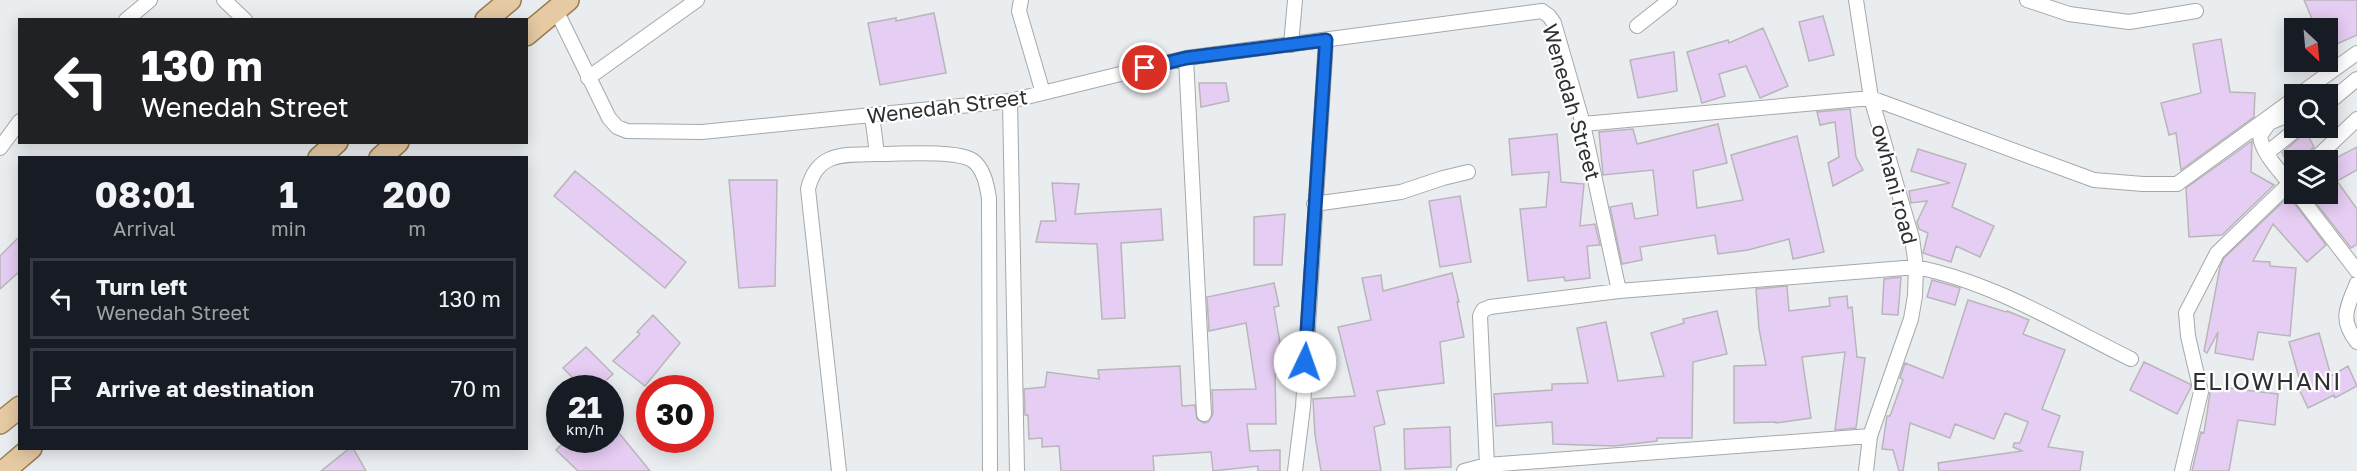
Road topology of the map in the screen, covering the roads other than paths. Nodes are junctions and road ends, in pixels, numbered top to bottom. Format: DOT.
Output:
graph roads {
  1 [pos="150,0"];
  2 [pos="224,0"];
  3 [pos="510,0"];
  4 [pos="697,0"];
  5 [pos="1020,0"];
  6 [pos="1295,0"];
  7 [pos="1670,0"];
  8 [pos="1856,0"];
  9 [pos="2026,0"];
  10 [pos="562,5"];
  11 [pos="2196,11"];
  12 [pos="128,18"];
  13 [pos="243,18"];
  14 [pos="488,18"];
  15 [pos="1638,26"];
  16 [pos="528,33"];
  17 [pos="1326,40"];
  18 [pos="1291,45"];
  19 [pos="2357,52"];
  20 [pos="1186,58"];
  21 [pos="588,78"];
  22 [pos="2357,80"];
  23 [pos="2314,84"];
  24 [pos="2357,91"];
  25 [pos="1043,93"];
  26 [pos="2338,94"];
  27 [pos="1871,98"];
  28 [pos="2338,98"];
  29 [pos="1010,101"];
  30 [pos="2284,106"];
  31 [pos="872,115"];
  32 [pos="2284,115"];
  33 [pos="2357,120"];
  34 [pos="1583,124"];
  35 [pos="18,125"];
  36 [pos="2286,138"];
  37 [pos="335,144"];
  38 [pos="396,144"];
  39 [pos="0,148"];
  40 [pos="2325,150"];
  41 [pos="2267,153"];
  42 [pos="877,154"];
  43 [pos="321,156"];
  44 [pos="382,156"];
  45 [pos="1468,172"];
  46 [pos="2284,175"];
  47 [pos="2284,189"];
  48 [pos="1314,204"];
  49 [pos="2306,204"];
  50 [pos="1916,267"];
  51 [pos="2357,272"];
  52 [pos="2357,283"];
  53 [pos="1618,291"];
  54 [pos="2357,342"];
  55 [pos="2131,359"];
  56 [pos="18,409"];
  57 [pos="1204,414"];
  58 [pos="0,423"];
  59 [pos="1870,436"];
  60 [pos="29,450"];
  61 [pos="1487,465"];
  62 [pos="4,471"];
  63 [pos="839,471"];
  64 [pos="990,471"];
  65 [pos="1017,471"];
  66 [pos="1295,471"];
  67 [pos="1464,471"];
  68 [pos="1866,471"];
  69 [pos="2182,471"];
  1 -- 12 [label="street"];
  2 -- 13 [label="street"];
  3 -- 14 [label="main road"];
  4 -- 21 [label="street"];
  5 -- 25 [label="street"];
  6 -- 18 [label="street"];
  7 -- 15 [label="street"];
  8 -- 27 [label="street, owhani road"];
  9 -- 11 [label="street"];
  10 -- 16 [label="main road"];
  10 -- 21 [label="street, Wenedah Street"];
  17 -- 18 [label="street, Wenedah Street"];
  17 -- 34 [label="street, Wenedah Street"];
  17 -- 48 [label="street"];
  18 -- 20 [label="street, Wenedah Street"];
  19 -- 23 [label="street"];
  20 -- 25 [label="street, Wenedah Street"];
  20 -- 57 [label="street"];
  21 -- 31 [label="street, Wenedah Street"];
  22 -- 26 [label="street"];
  24 -- 28 [label="street"];
  25 -- 29 [label="street, Wenedah Street"];
  27 -- 30 [label="street"];
  27 -- 34 [label="street"];
  27 -- 50 [label="street, owhani road"];
  29 -- 31 [label="street, Wenedah Street"];
  29 -- 65 [label="street"];
  31 -- 42 [label="street"];
  32 -- 41 [label="street"];
  33 -- 40 [label="street"];
  34 -- 53 [label="street, Wenedah Street"];
  35 -- 39 [label="street"];
  36 -- 41 [label="street"];
  37 -- 43 [label="main road"];
  38 -- 44 [label="main road"];
  41 -- 46 [label="street"];
  42 -- 63 [label="street"];
  42 -- 64 [label="street"];
  45 -- 48 [label="street"];
  47 -- 69 [label="street"];
  48 -- 66 [label="street"];
  49 -- 51 [label="street"];
  50 -- 53 [label="street"];
  50 -- 55 [label="street"];
  50 -- 59 [label="street, owhani road"];
  52 -- 54 [label="street"];
  53 -- 61 [label="street"];
  56 -- 58 [label="main road"];
  59 -- 61 [label="street"];
  59 -- 68 [label="street, owhani road"];
  60 -- 62 [label="main road"];
  61 -- 67 [label="street"];
}
